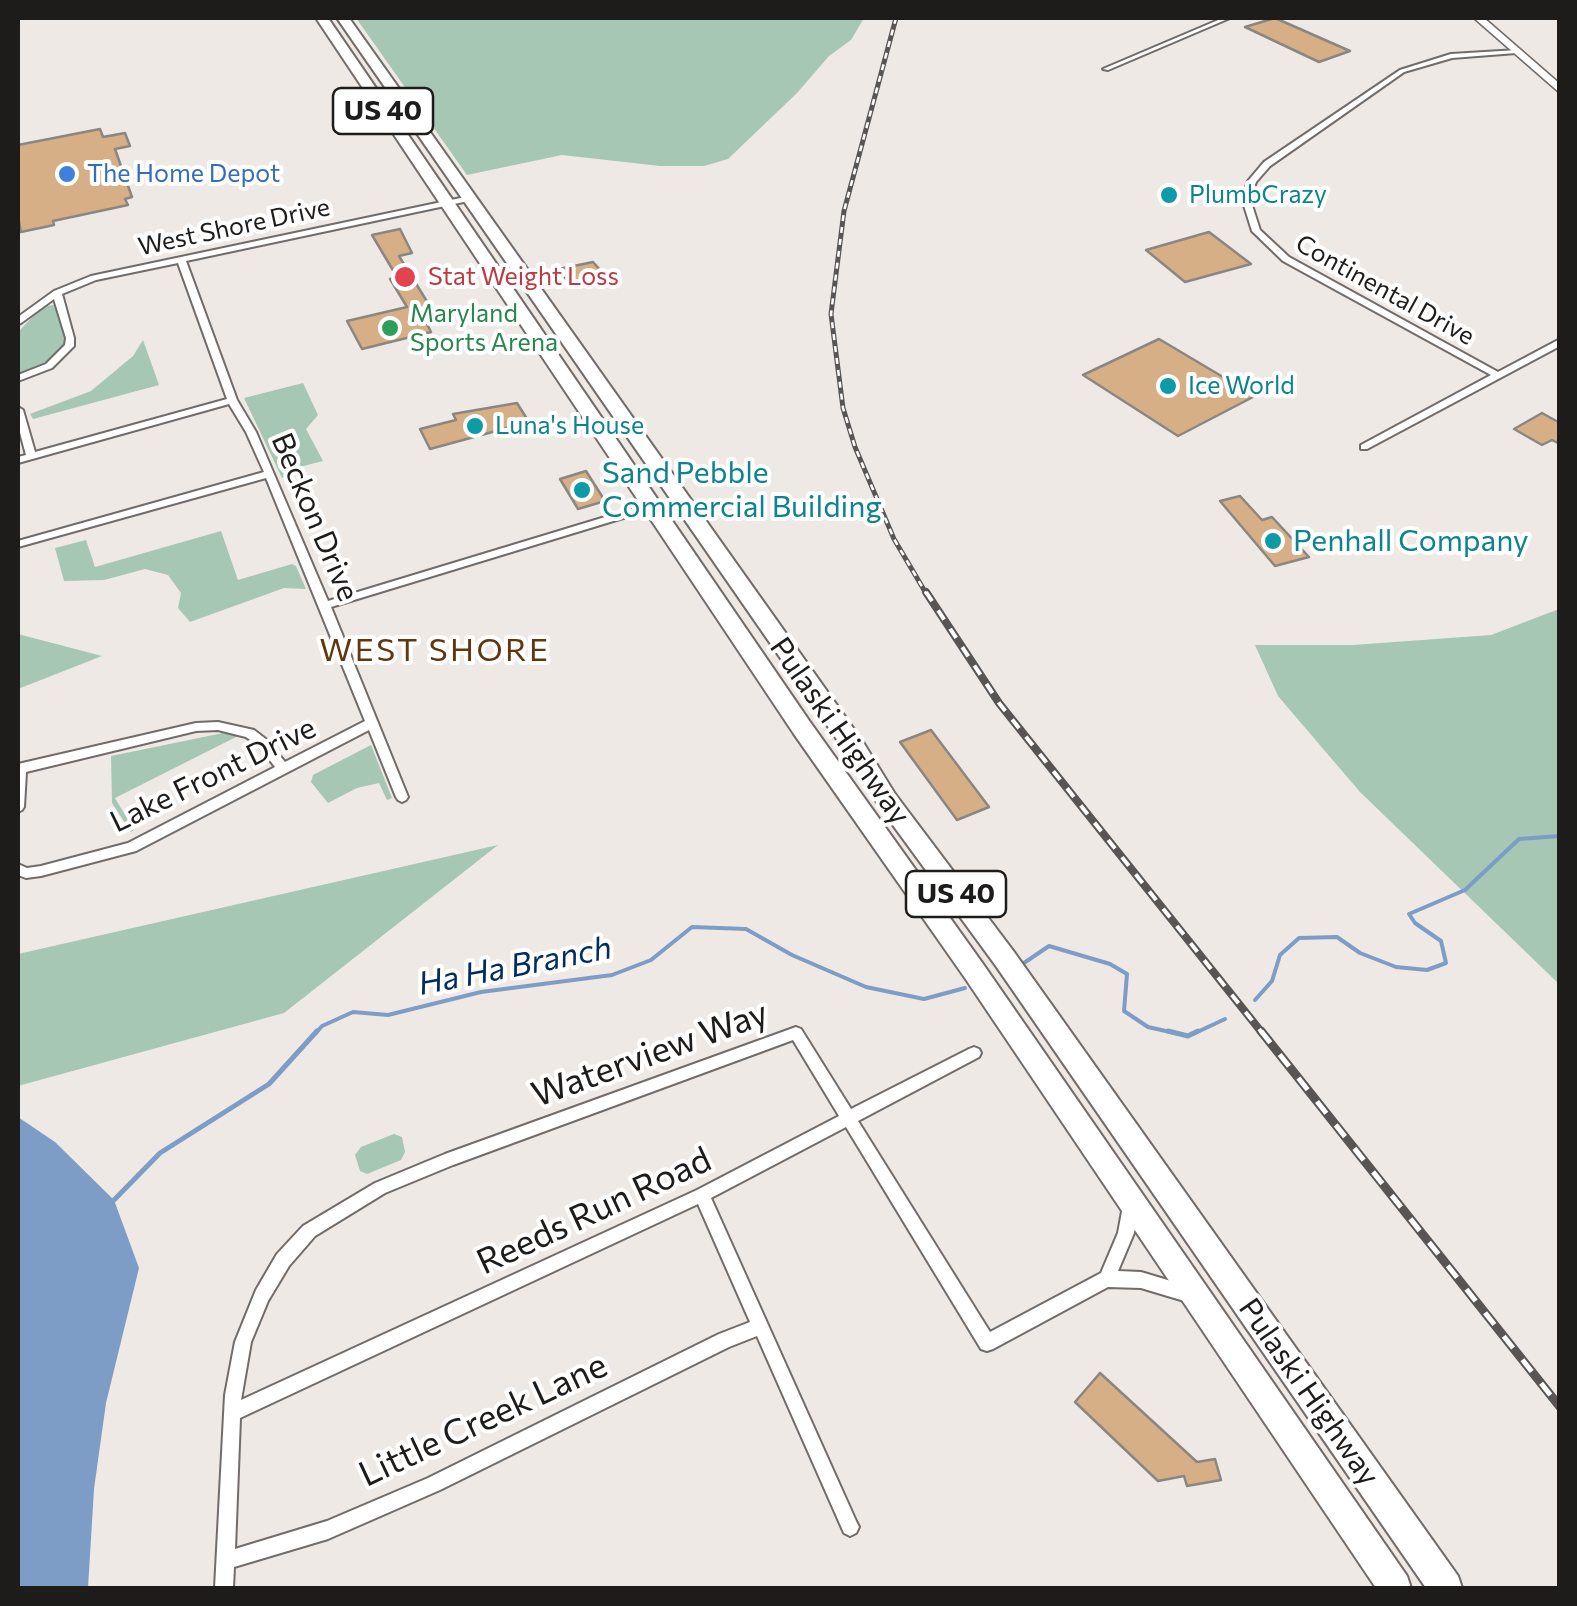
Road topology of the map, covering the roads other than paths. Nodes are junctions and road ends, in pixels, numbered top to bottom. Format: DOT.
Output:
graph roads {
  1 [pos="322,18"];
  2 [pos="343,18"];
  3 [pos="1227,18"];
  4 [pos="1479,18"];
  5 [pos="333,36"];
  6 [pos="1516,50"];
  7 [pos="1106,69"];
  8 [pos="1560,90"];
  9 [pos="377,102"];
  10 [pos="458,200"];
  11 [pos="181,259"];
  12 [pos="57,292"];
  13 [pos="18,321"];
  14 [pos="1560,342"];
  15 [pos="1498,376"];
  16 [pos="18,378"];
  17 [pos="232,400"];
  18 [pos="18,410"];
  19 [pos="1364,447"];
  20 [pos="31,456"];
  21 [pos="18,460"];
  22 [pos="270,474"];
  23 [pos="652,506"];
  24 [pos="18,544"];
  25 [pos="326,605"];
  26 [pos="370,724"];
  27 [pos="283,768"];
  28 [pos="19,769"];
  29 [pos="402,797"];
  30 [pos="18,807"];
  31 [pos="18,869"];
  32 [pos="974,1054"];
  33 [pos="846,1117"];
  34 [pos="702,1196"];
  35 [pos="1131,1203"];
  36 [pos="1107,1279"];
  37 [pos="1198,1297"];
  38 [pos="762,1326"];
  39 [pos="233,1413"];
  40 [pos="850,1527"];
  41 [pos="227,1560"];
  42 [pos="224,1588"];
  43 [pos="1395,1588"];
  44 [pos="1446,1588"];
  1 -- 5 [label="highway, Pulaski Highway / US 40"];
  2 -- 10 [label="highway, Pulaski Highway / US 40"];
  3 -- 7 [label="street"];
  4 -- 6 [label="main road"];
  5 -- 9 [label="highway, Pulaski Highway / US 40"];
  5 -- 9 [label="highway"];
  6 -- 8 [label="main road"];
  6 -- 15 [label="street, Continental Drive"];
  9 -- 10 [label="highway, Pulaski Highway / US 40"];
  10 -- 11 [label="street, West Shore Drive"];
  10 -- 23 [label="highway, Pulaski Highway / US 40"];
  10 -- 44 [label="highway, Pulaski Highway / US 40"];
  11 -- 12 [label="street, West Shore Drive"];
  11 -- 17 [label="street, Beckon Drive"];
  12 -- 13 [label="street, West Shore Drive"];
  12 -- 16 [label="street"];
  14 -- 15 [label="street"];
  15 -- 19 [label="street"];
  17 -- 20 [label="street"];
  17 -- 22 [label="street, Beckon Drive"];
  18 -- 20 [label="street"];
  20 -- 21 [label="street"];
  22 -- 24 [label="street"];
  22 -- 25 [label="street, Beckon Drive"];
  23 -- 25 [label="street"];
  23 -- 35 [label="highway, Pulaski Highway / US 40"];
  25 -- 26 [label="street, Beckon Drive"];
  26 -- 27 [label="street, Lake Front Drive"];
  26 -- 29 [label="street, Beckon Drive"];
  27 -- 28 [label="street"];
  27 -- 31 [label="street, Lake Front Drive"];
  28 -- 30 [label="street"];
  32 -- 33 [label="street, Reeds Run Road"];
  33 -- 34 [label="street, Reeds Run Road"];
  33 -- 36 [label="street, Waterview Way"];
  33 -- 39 [label="street, Waterview Way"];
  34 -- 38 [label="street"];
  34 -- 39 [label="street, Reeds Run Road"];
  35 -- 36 [label="street"];
  35 -- 37 [label="highway, Pulaski Highway / US 40"];
  36 -- 37 [label="street"];
  37 -- 43 [label="highway, Pulaski Highway / US 40"];
  38 -- 40 [label="street"];
  38 -- 41 [label="street, Little Creek Lane"];
  39 -- 41 [label="street"];
  41 -- 42 [label="street"];
}
